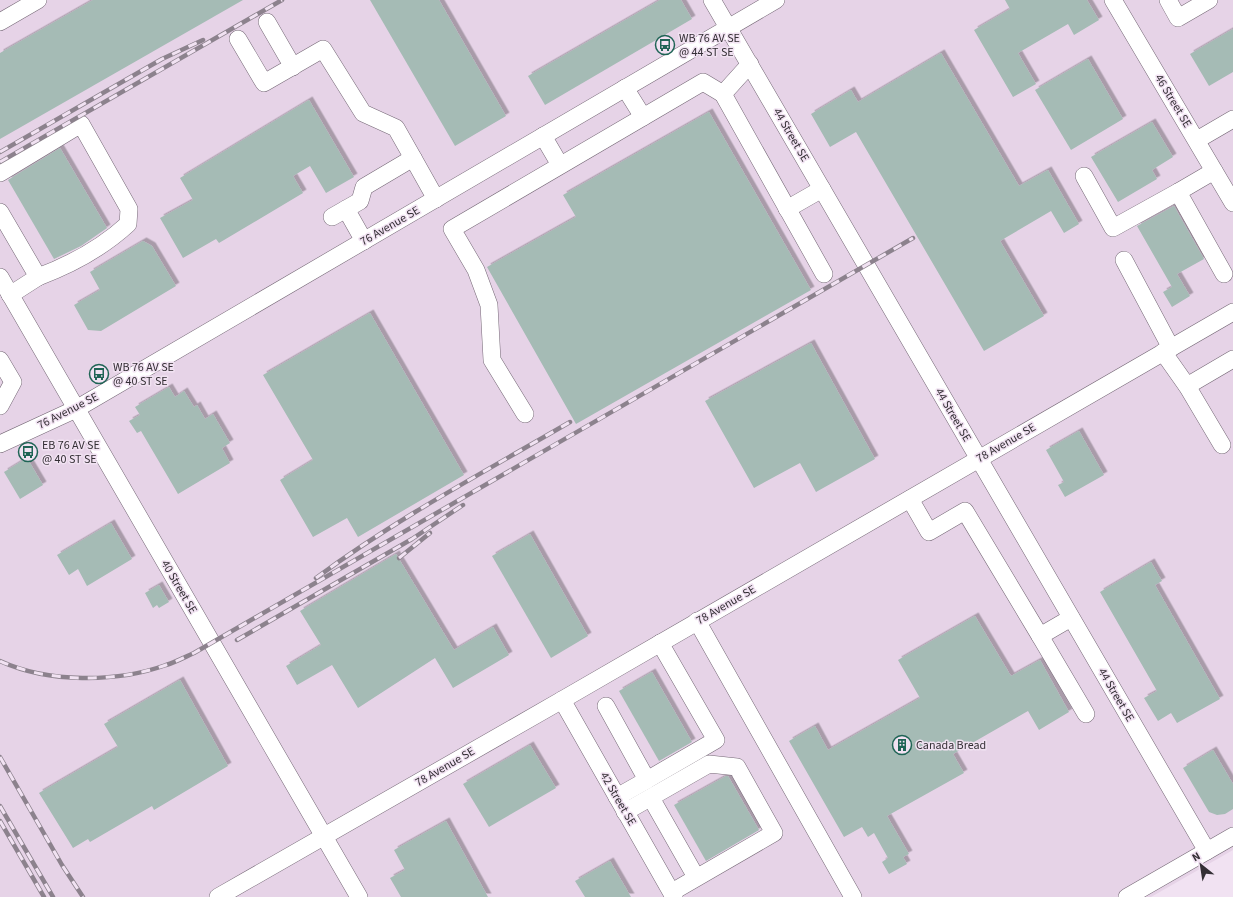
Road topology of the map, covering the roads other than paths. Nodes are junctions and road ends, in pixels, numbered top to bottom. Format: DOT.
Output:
graph roads {
  1 [pos="38,0"];
  2 [pos="712,0"];
  3 [pos="776,0"];
  4 [pos="1114,0"];
  5 [pos="1168,0"];
  6 [pos="1209,0"];
  7 [pos="1,18"];
  8 [pos="267,22"];
  9 [pos="729,28"];
  10 [pos="238,39"];
  11 [pos="750,64"];
  12 [pos="293,67"];
  13 [pos="626,88"];
  14 [pos="723,94"];
  15 [pos="642,117"];
  16 [pos="1233,119"];
  17 [pos="543,136"];
  18 [pos="1196,140"];
  19 [pos="413,158"];
  20 [pos="560,165"];
  21 [pos="1214,171"];
  22 [pos="0,173"];
  23 [pos="1084,176"];
  24 [pos="822,188"];
  25 [pos="1178,192"];
  26 [pos="436,199"];
  27 [pos="1233,203"];
  28 [pos="787,209"];
  29 [pos="0,212"];
  30 [pos="364,241"];
  31 [pos="1124,260"];
  32 [pos="824,274"];
  33 [pos="1224,274"];
  34 [pos="0,277"];
  35 [pos="38,277"];
  36 [pos="10,295"];
  37 [pos="1233,312"];
  38 [pos="1167,350"];
  39 [pos="1233,359"];
  40 [pos="0,360"];
  41 [pos="1187,386"];
  42 [pos="0,406"];
  43 [pos="76,410"];
  44 [pos="525,414"];
  45 [pos="0,444"];
  46 [pos="1222,445"];
  47 [pos="978,459"];
  48 [pos="910,498"];
  49 [pos="1071,618"];
  50 [pos="697,622"];
  51 [pos="1040,636"];
  52 [pos="660,644"];
  53 [pos="562,700"];
  54 [pos="606,706"];
  55 [pos="1086,714"];
  56 [pos="647,780"];
  57 [pos="651,798"];
  58 [pos="621,804"];
  59 [pos="324,836"];
  60 [pos="1233,836"];
  61 [pos="1207,851"];
  62 [pos="696,877"];
  63 [pos="673,894"];
  64 [pos="218,897"];
  65 [pos="359,897"];
  66 [pos="853,897"];
  67 [pos="1126,897"];
  1 -- 7 [label="street"];
  2 -- 9 [label="street, 44 Street SE"];
  3 -- 9 [label="street, 76 Avenue SE"];
  4 -- 18 [label="street, 46 Street SE"];
  5 -- 6 [label="street"];
  8 -- 12 [label="street"];
  9 -- 11 [label="street, 44 Street SE"];
  9 -- 13 [label="street, 76 Avenue SE"];
  10 -- 12 [label="street"];
  11 -- 14 [label="street"];
  11 -- 24 [label="street, 44 Street SE"];
  12 -- 19 [label="street"];
  13 -- 15 [label="street"];
  13 -- 17 [label="street, 76 Avenue SE"];
  14 -- 15 [label="street"];
  14 -- 28 [label="street"];
  15 -- 20 [label="street"];
  16 -- 18 [label="street"];
  17 -- 20 [label="street"];
  17 -- 26 [label="street, 76 Avenue SE"];
  18 -- 21 [label="street, 46 Street SE"];
  19 -- 26 [label="street"];
  19 -- 30 [label="street"];
  20 -- 44 [label="street"];
  21 -- 25 [label="street"];
  21 -- 27 [label="street, 46 Street SE"];
  22 -- 35 [label="street"];
  23 -- 25 [label="street"];
  24 -- 28 [label="street"];
  24 -- 47 [label="street, 44 Street SE"];
  25 -- 33 [label="street"];
  26 -- 30 [label="street, 76 Avenue SE"];
  28 -- 32 [label="street"];
  29 -- 35 [label="street"];
  30 -- 43 [label="street, 76 Avenue SE"];
  31 -- 38 [label="street"];
  34 -- 36 [label="street, 40 Street SE"];
  35 -- 36 [label="street"];
  36 -- 43 [label="street, 40 Street SE"];
  37 -- 38 [label="street, 78 Avenue SE"];
  38 -- 41 [label="street"];
  38 -- 47 [label="street, 78 Avenue SE"];
  39 -- 41 [label="street"];
  40 -- 42 [label="street"];
  41 -- 46 [label="street"];
  43 -- 45 [label="street, 76 Avenue SE"];
  43 -- 59 [label="street, 40 Street SE"];
  47 -- 48 [label="street, 78 Avenue SE"];
  47 -- 49 [label="street, 44 Street SE"];
  48 -- 50 [label="street, 78 Avenue SE"];
  48 -- 51 [label="street"];
  49 -- 51 [label="street"];
  49 -- 61 [label="street, 44 Street SE"];
  50 -- 52 [label="street, 78 Avenue SE"];
  50 -- 66 [label="street"];
  51 -- 55 [label="street"];
  52 -- 53 [label="street, 78 Avenue SE"];
  52 -- 56 [label="street"];
  53 -- 58 [label="street, 42 Street SE"];
  53 -- 59 [label="street, 78 Avenue SE"];
  54 -- 56 [label="street"];
  56 -- 58 [label="street"];
  57 -- 58 [label="street"];
  57 -- 62 [label="street"];
  57 -- 62 [label="street"];
  58 -- 63 [label="street, 42 Street SE"];
  59 -- 64 [label="street, 78 Avenue SE"];
  59 -- 65 [label="street, 40 Street SE"];
  60 -- 61 [label="street"];
  61 -- 67 [label="street"];
  62 -- 63 [label="street"];
}
